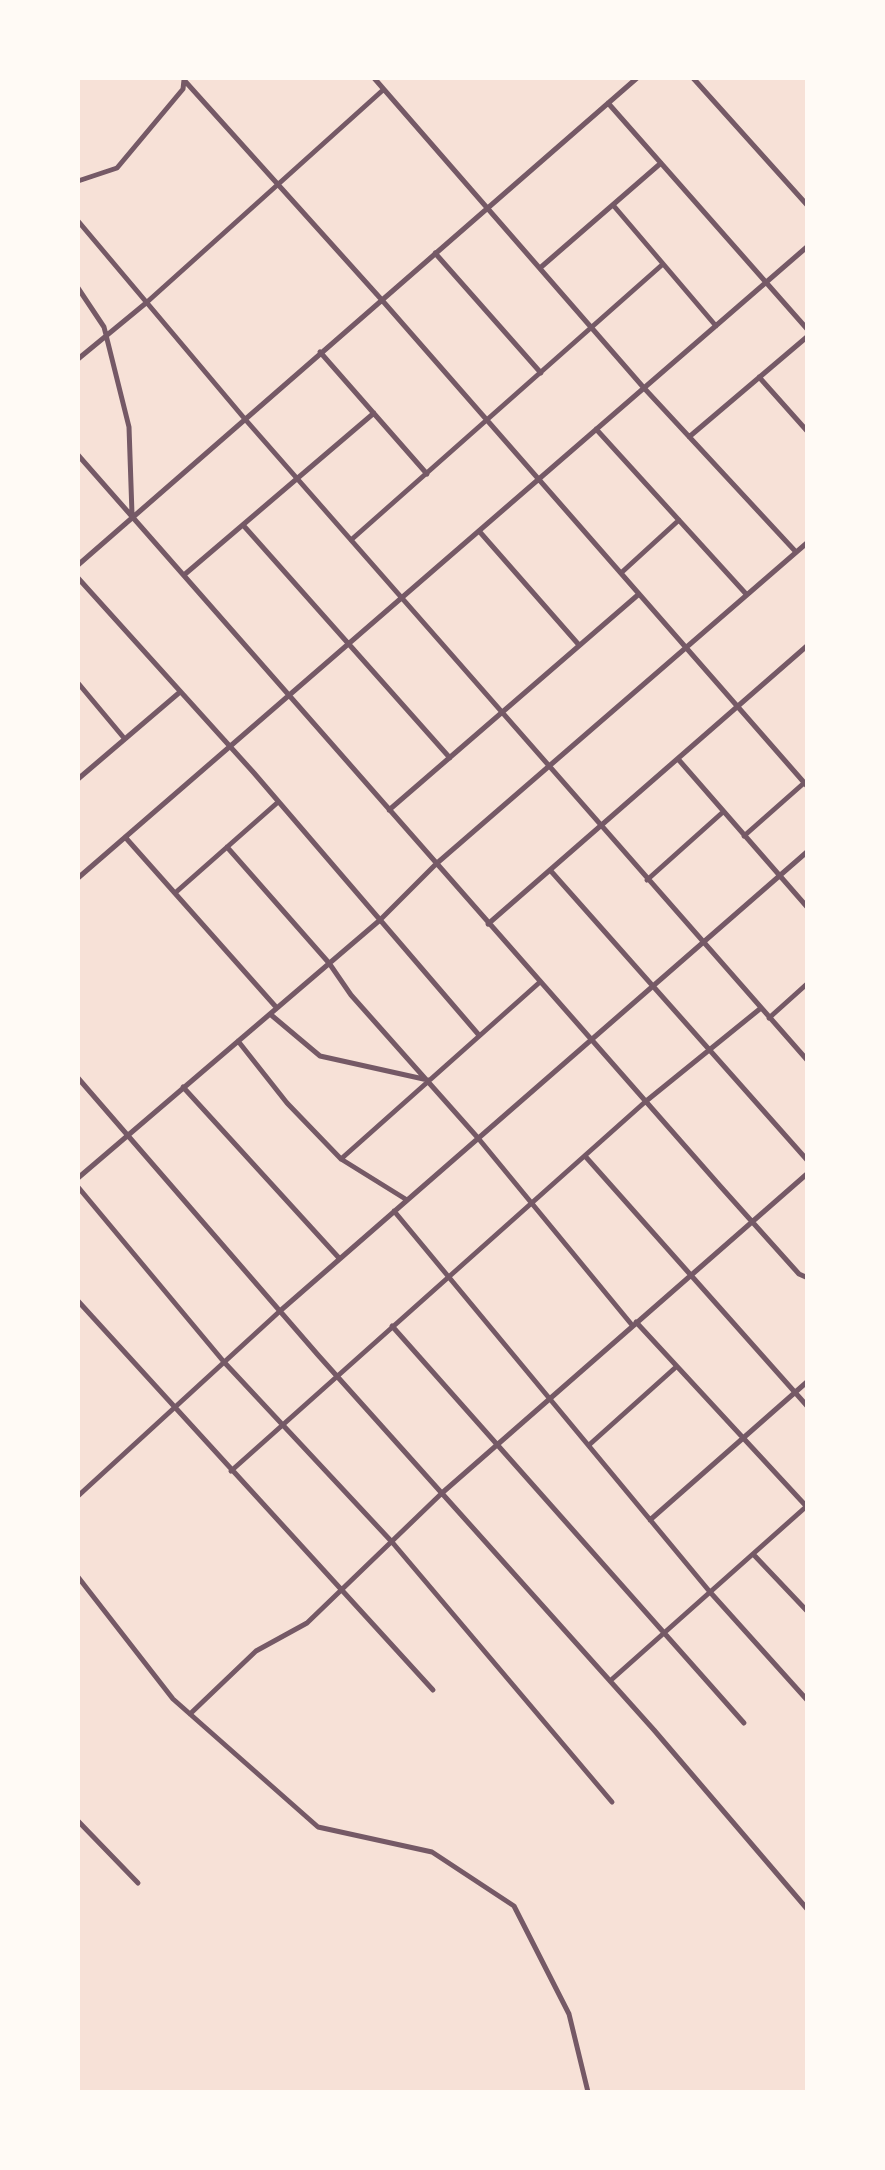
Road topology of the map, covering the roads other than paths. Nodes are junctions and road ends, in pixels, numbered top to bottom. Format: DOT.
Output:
graph roads {
  1 [pos="374,78"];
  2 [pos="637,78"];
  3 [pos="693,78"];
  4 [pos="184,79"];
  5 [pos="384,90"];
  6 [pos="608,102"];
  7 [pos="661,163"];
  8 [pos="78,180"];
  9 [pos="278,184"];
  10 [pos="612,205"];
  11 [pos="808,206"];
  12 [pos="487,208"];
  13 [pos="78,221"];
  14 [pos="808,246"];
  15 [pos="435,253"];
  16 [pos="663,264"];
  17 [pos="540,268"];
  18 [pos="766,282"];
  19 [pos="78,288"];
  20 [pos="382,299"];
  21 [pos="146,302"];
  22 [pos="716,326"];
  23 [pos="592,328"];
  24 [pos="808,333"];
  25 [pos="106,336"];
  26 [pos="320,352"];
  27 [pos="78,359"];
  28 [pos="541,373"];
  29 [pos="759,377"];
  30 [pos="644,388"];
  31 [pos="374,413"];
  32 [pos="244,418"];
  33 [pos="488,421"];
  34 [pos="596,429"];
  35 [pos="808,432"];
  36 [pos="689,437"];
  37 [pos="78,455"];
  38 [pos="427,474"];
  39 [pos="297,479"];
  40 [pos="538,479"];
  41 [pos="132,516"];
  42 [pos="679,520"];
  43 [pos="243,525"];
  44 [pos="479,531"];
  45 [pos="351,540"];
  46 [pos="807,542"];
  47 [pos="796,552"];
  48 [pos="78,565"];
  49 [pos="620,573"];
  50 [pos="184,575"];
  51 [pos="78,578"];
  52 [pos="639,594"];
  53 [pos="746,595"];
  54 [pos="402,598"];
  55 [pos="349,644"];
  56 [pos="808,645"];
  57 [pos="579,646"];
  58 [pos="686,648"];
  59 [pos="78,683"];
  60 [pos="180,692"];
  61 [pos="289,696"];
  62 [pos="738,707"];
  63 [pos="502,713"];
  64 [pos="125,738"];
  65 [pos="230,747"];
  66 [pos="450,758"];
  67 [pos="678,759"];
  68 [pos="548,766"];
  69 [pos="78,779"];
  70 [pos="806,785"];
  71 [pos="278,802"];
  72 [pos="390,810"];
  73 [pos="723,812"];
  74 [pos="601,826"];
  75 [pos="744,836"];
  76 [pos="125,837"];
  77 [pos="227,847"];
  78 [pos="808,852"];
  79 [pos="436,864"];
  80 [pos="550,870"];
  81 [pos="78,876"];
  82 [pos="778,877"];
  83 [pos="648,880"];
  84 [pos="175,893"];
  85 [pos="808,908"];
  86 [pos="380,920"];
  87 [pos="488,924"];
  88 [pos="703,942"];
  89 [pos="330,963"];
  90 [pos="540,982"];
  91 [pos="808,983"];
  92 [pos="652,987"];
  93 [pos="276,1008"];
  94 [pos="761,1008"];
  95 [pos="270,1014"];
  96 [pos="770,1018"];
  97 [pos="478,1034"];
  98 [pos="238,1040"];
  99 [pos="590,1040"];
  100 [pos="709,1051"];
  101 [pos="808,1060"];
  102 [pos="78,1080"];
  103 [pos="428,1080"];
  104 [pos="183,1087"];
  105 [pos="646,1102"];
  106 [pos="127,1134"];
  107 [pos="478,1138"];
  108 [pos="585,1156"];
  109 [pos="341,1159"];
  110 [pos="808,1162"];
  111 [pos="808,1173"];
  112 [pos="78,1178"];
  113 [pos="78,1187"];
  114 [pos="407,1200"];
  115 [pos="532,1203"];
  116 [pos="394,1211"];
  117 [pos="751,1220"];
  118 [pos="340,1258"];
  119 [pos="690,1274"];
  120 [pos="448,1276"];
  121 [pos="808,1278"];
  122 [pos="78,1301"];
  123 [pos="280,1311"];
  124 [pos="634,1324"];
  125 [pos="392,1326"];
  126 [pos="224,1362"];
  127 [pos="677,1366"];
  128 [pos="336,1375"];
  129 [pos="808,1381"];
  130 [pos="794,1392"];
  131 [pos="550,1398"];
  132 [pos="808,1407"];
  133 [pos="173,1408"];
  134 [pos="282,1424"];
  135 [pos="742,1437"];
  136 [pos="497,1444"];
  137 [pos="589,1445"];
  138 [pos="231,1471"];
  139 [pos="442,1493"];
  140 [pos="78,1496"];
  141 [pos="807,1506"];
  142 [pos="650,1520"];
  143 [pos="392,1542"];
  144 [pos="752,1554"];
  145 [pos="78,1577"];
  146 [pos="342,1592"];
  147 [pos="710,1592"];
  148 [pos="808,1612"];
  149 [pos="665,1632"];
  150 [pos="610,1681"];
  151 [pos="433,1690"];
  152 [pos="808,1701"];
  153 [pos="190,1714"];
  154 [pos="744,1723"];
  155 [pos="612,1802"];
  156 [pos="78,1821"];
  157 [pos="138,1884"];
  158 [pos="808,1910"];
  159 [pos="588,2092"];
  1 -- 5 [label="street"];
  2 -- 6 [label="street"];
  3 -- 11 [label="street"];
  4 -- 8 [label="street"];
  4 -- 9 [label="street"];
  5 -- 9 [label="street"];
  5 -- 12 [label="street"];
  6 -- 7 [label="street"];
  6 -- 12 [label="street"];
  7 -- 10 [label="street"];
  7 -- 18 [label="street"];
  9 -- 20 [label="street"];
  9 -- 21 [label="street"];
  10 -- 16 [label="street"];
  10 -- 17 [label="street"];
  12 -- 15 [label="street"];
  12 -- 17 [label="street"];
  13 -- 21 [label="street"];
  14 -- 18 [label="street"];
  15 -- 20 [label="street"];
  15 -- 28 [label="street"];
  16 -- 22 [label="street"];
  16 -- 23 [label="street"];
  17 -- 23 [label="street"];
  18 -- 22 [label="street"];
  18 -- 24 [label="street"];
  19 -- 25 [label="street"];
  20 -- 26 [label="street"];
  20 -- 33 [label="street"];
  21 -- 25 [label="street"];
  21 -- 32 [label="street"];
  22 -- 30 [label="street"];
  23 -- 28 [label="street"];
  23 -- 30 [label="street"];
  24 -- 29 [label="street"];
  25 -- 27 [label="street"];
  25 -- 41 [label="street"];
  26 -- 31 [label="street"];
  26 -- 32 [label="street"];
  28 -- 33 [label="street"];
  29 -- 35 [label="street"];
  29 -- 36 [label="street"];
  30 -- 34 [label="street"];
  30 -- 36 [label="street"];
  31 -- 38 [label="street"];
  31 -- 39 [label="street"];
  32 -- 39 [label="street"];
  32 -- 41 [label="street"];
  33 -- 38 [label="street"];
  33 -- 40 [label="street"];
  34 -- 40 [label="street"];
  34 -- 42 [label="street"];
  36 -- 47 [label="street"];
  37 -- 41 [label="street"];
  38 -- 45 [label="street"];
  39 -- 43 [label="street"];
  39 -- 45 [label="street"];
  40 -- 44 [label="street"];
  40 -- 49 [label="street"];
  41 -- 48 [label="street"];
  41 -- 50 [label="street"];
  42 -- 49 [label="street"];
  42 -- 53 [label="street"];
  43 -- 50 [label="street"];
  43 -- 55 [label="street"];
  44 -- 54 [label="street"];
  44 -- 57 [label="street"];
  45 -- 54 [label="street"];
  46 -- 47 [label="street"];
  47 -- 53 [label="street"];
  49 -- 52 [label="street"];
  50 -- 61 [label="street"];
  51 -- 60 [label="street"];
  52 -- 57 [label="street"];
  52 -- 58 [label="street"];
  53 -- 58 [label="street"];
  54 -- 55 [label="street"];
  54 -- 63 [label="street"];
  55 -- 61 [label="street"];
  55 -- 66 [label="street"];
  56 -- 62 [label="street"];
  57 -- 63 [label="street"];
  58 -- 62 [label="street"];
  58 -- 68 [label="street"];
  59 -- 64 [label="street"];
  60 -- 64 [label="street"];
  60 -- 65 [label="street"];
  61 -- 65 [label="street"];
  61 -- 72 [label="street"];
  62 -- 67 [label="street"];
  62 -- 70 [label="street"];
  63 -- 66 [label="street"];
  63 -- 68 [label="street"];
  64 -- 69 [label="street"];
  65 -- 71 [label="street"];
  65 -- 76 [label="street"];
  66 -- 72 [label="street"];
  67 -- 73 [label="street"];
  67 -- 74 [label="street"];
  68 -- 74 [label="street"];
  68 -- 79 [label="street"];
  70 -- 75 [label="street"];
  71 -- 77 [label="street"];
  71 -- 86 [label="street"];
  72 -- 79 [label="street"];
  73 -- 75 [label="street"];
  73 -- 83 [label="street"];
  74 -- 80 [label="street"];
  74 -- 83 [label="street"];
  75 -- 82 [label="street"];
  76 -- 81 [label="street"];
  76 -- 84 [label="street"];
  77 -- 84 [label="street"];
  77 -- 89 [label="street"];
  78 -- 82 [label="street"];
  79 -- 86 [label="street"];
  79 -- 87 [label="street"];
  80 -- 87 [label="street"];
  80 -- 92 [label="street"];
  82 -- 85 [label="street"];
  82 -- 88 [label="street"];
  83 -- 88 [label="street"];
  84 -- 93 [label="street"];
  86 -- 89 [label="street"];
  86 -- 97 [label="street"];
  87 -- 90 [label="street"];
  88 -- 92 [label="street"];
  88 -- 94 [label="street"];
  89 -- 93 [label="street"];
  89 -- 103 [label="street"];
  90 -- 97 [label="street"];
  90 -- 99 [label="street"];
  91 -- 96 [label="street"];
  92 -- 99 [label="street"];
  92 -- 100 [label="street"];
  93 -- 95 [label="street"];
  94 -- 96 [label="street"];
  94 -- 100 [label="street"];
  95 -- 98 [label="street"];
  95 -- 103 [label="street"];
  96 -- 101 [label="street"];
  97 -- 103 [label="street"];
  98 -- 104 [label="street"];
  98 -- 109 [label="street"];
  99 -- 105 [label="street"];
  99 -- 107 [label="street"];
  100 -- 105 [label="street"];
  100 -- 110 [label="street"];
  102 -- 106 [label="street"];
  103 -- 107 [label="street"];
  103 -- 109 [label="street"];
  104 -- 106 [label="street"];
  104 -- 118 [label="street"];
  105 -- 108 [label="street"];
  105 -- 117 [label="street"];
  106 -- 112 [label="street"];
  106 -- 123 [label="street"];
  107 -- 114 [label="street"];
  107 -- 115 [label="street"];
  108 -- 115 [label="street"];
  108 -- 119 [label="street"];
  109 -- 114 [label="street"];
  111 -- 117 [label="street"];
  113 -- 126 [label="street"];
  114 -- 116 [label="street"];
  115 -- 120 [label="street"];
  115 -- 124 [label="street"];
  116 -- 118 [label="street"];
  116 -- 120 [label="street"];
  117 -- 119 [label="street"];
  117 -- 121 [label="street"];
  118 -- 123 [label="street"];
  119 -- 124 [label="street"];
  119 -- 130 [label="street"];
  120 -- 125 [label="street"];
  120 -- 131 [label="street"];
  122 -- 133 [label="street"];
  123 -- 126 [label="street"];
  123 -- 128 [label="street"];
  124 -- 127 [label="street"];
  124 -- 131 [label="street"];
  125 -- 128 [label="street"];
  125 -- 136 [label="street"];
  126 -- 133 [label="street"];
  126 -- 134 [label="street"];
  127 -- 135 [label="street"];
  127 -- 137 [label="street"];
  128 -- 134 [label="street"];
  128 -- 139 [label="street"];
  129 -- 130 [label="street"];
  130 -- 132 [label="street"];
  130 -- 135 [label="street"];
  131 -- 136 [label="street"];
  131 -- 137 [label="street"];
  133 -- 138 [label="street"];
  133 -- 140 [label="street"];
  134 -- 138 [label="street"];
  134 -- 143 [label="street"];
  135 -- 141 [label="street"];
  135 -- 142 [label="street"];
  136 -- 139 [label="street"];
  136 -- 149 [label="street"];
  137 -- 142 [label="street"];
  138 -- 146 [label="street"];
  139 -- 143 [label="street"];
  139 -- 150 [label="street"];
  141 -- 144 [label="street"];
  142 -- 147 [label="street"];
  143 -- 146 [label="street"];
  143 -- 155 [label="street"];
  144 -- 147 [label="street"];
  144 -- 148 [label="street"];
  145 -- 153 [label="street"];
  146 -- 151 [label="street"];
  146 -- 153 [label="street"];
  147 -- 149 [label="street"];
  147 -- 152 [label="street"];
  149 -- 150 [label="street"];
  149 -- 154 [label="street"];
  150 -- 158 [label="street"];
  153 -- 159 [label="street"];
  156 -- 157 [label="street"];
}
